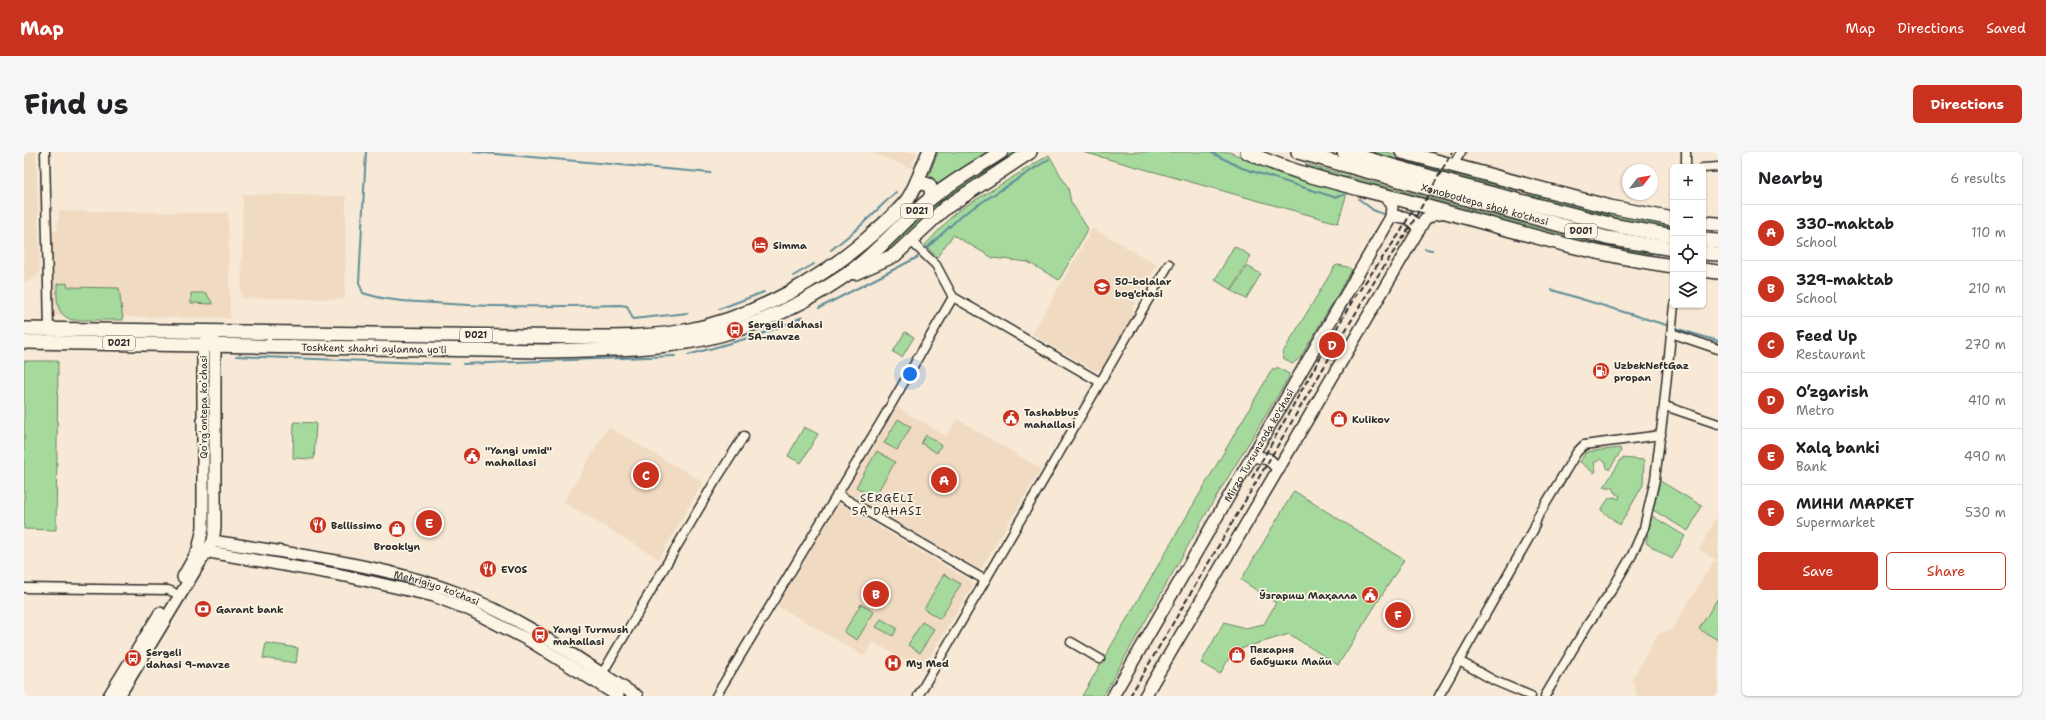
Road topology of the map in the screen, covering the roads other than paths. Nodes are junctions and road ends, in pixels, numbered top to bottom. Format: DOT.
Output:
graph roads {
  1 [pos="45,152"];
  2 [pos="929,152"];
  3 [pos="1001,152"];
  4 [pos="1030,152"];
  5 [pos="1246,152"];
  6 [pos="1289,152"];
  7 [pos="1298,152"];
  8 [pos="1344,152"];
  9 [pos="1402,152"];
  10 [pos="1461,152"];
  11 [pos="1686,152"];
  12 [pos="1686,164"];
  13 [pos="1453,166"];
  14 [pos="1718,167"];
  15 [pos="1706,168"];
  16 [pos="1309,174"];
  17 [pos="1514,182"];
  18 [pos="916,184"];
  19 [pos="1384,195"];
  20 [pos="930,199"];
  21 [pos="1533,205"];
  22 [pos="1449,213"];
  23 [pos="1391,217"];
  24 [pos="1670,218"];
  25 [pos="1577,223"];
  26 [pos="1706,223"];
  27 [pos="1718,224"];
  28 [pos="1419,230"];
  29 [pos="1670,235"];
  30 [pos="1706,240"];
  31 [pos="911,241"];
  32 [pos="1718,241"];
  33 [pos="1648,246"];
  34 [pos="1670,249"];
  35 [pos="1706,253"];
  36 [pos="1718,254"];
  37 [pos="1169,264"];
  38 [pos="1670,264"];
  39 [pos="1670,266"];
  40 [pos="1706,270"];
  41 [pos="1718,272"];
  42 [pos="840,279"];
  43 [pos="953,297"];
  44 [pos="1674,308"];
  45 [pos="24,329"];
  46 [pos="49,329"];
  47 [pos="209,332"];
  48 [pos="1671,333"];
  49 [pos="458,335"];
  50 [pos="543,336"];
  51 [pos="24,342"];
  52 [pos="209,345"];
  53 [pos="458,349"];
  54 [pos="1718,349"];
  55 [pos="542,351"];
  56 [pos="1100,382"];
  57 [pos="1665,406"];
  58 [pos="1718,424"];
  59 [pos="1661,435"];
  60 [pos="744,436"];
  61 [pos="1253,456"];
  62 [pos="1279,469"];
  63 [pos="837,494"];
  64 [pos="212,540"];
  65 [pos="202,551"];
  66 [pos="985,580"];
  67 [pos="24,588"];
  68 [pos="173,592"];
  69 [pos="1071,642"];
  70 [pos="1100,659"];
  71 [pos="1459,661"];
  72 [pos="602,674"];
  73 [pos="109,696"];
  74 [pos="119,696"];
  75 [pos="618,696"];
  76 [pos="637,696"];
  77 [pos="716,696"];
  78 [pos="918,696"];
  79 [pos="1113,696"];
  80 [pos="1145,696"];
  81 [pos="1439,696"];
  82 [pos="1531,696"];
  83 [pos="1545,696"];
  1 -- 46 [label="street"];
  2 -- 18 [label="highway, Toshkent shahri aylanma yoʻli / D021"];
  3 -- 20 [label="highway, Toshkent shahri aylanma yoʻli / D021"];
  4 -- 31 [label="highway"];
  5 -- 16 [label="highway"];
  6 -- 16 [label="highway"];
  7 -- 25 [label="highway, Xonobodtepa shoh ko'chasi / D001"];
  8 -- 21 [label="highway, Xonobodtepa shoh ko'chasi / D001"];
  9 -- 13 [label="highway"];
  10 -- 13 [label="street"];
  11 -- 12 [label="street"];
  13 -- 17 [label="highway"];
  14 -- 15 [label="street"];
  16 -- 19 [label="highway"];
  17 -- 21 [label="highway"];
  17 -- 24 [label="highway"];
  18 -- 20 [label="highway"];
  18 -- 50 [label="highway, Toshkent shahri aylanma yoʻli / D021"];
  19 -- 22 [label="highway"];
  19 -- 23 [label="main road"];
  20 -- 42 [label="highway, Toshkent shahri aylanma yoʻli / D021"];
  21 -- 25 [label="highway, Xonobodtepa shoh ko'chasi / D001"];
  22 -- 28 [label="main road"];
  22 -- 39 [label="highway"];
  23 -- 28 [label="main road"];
  23 -- 61 [label="main road, Mirzo Tursunzoda ko'chasi"];
  25 -- 29 [label="highway, Xonobodtepa shoh ko'chasi / D001"];
  25 -- 33 [label="highway, Xonobodtepa shoh ko'chasi / D001"];
  26 -- 27 [label="highway"];
  28 -- 62 [label="main road"];
  30 -- 32 [label="highway"];
  31 -- 42 [label="highway"];
  31 -- 43 [label="street"];
  33 -- 34 [label="highway, Xonobodtepa shoh ko'chasi / D001"];
  33 -- 38 [label="highway"];
  35 -- 36 [label="highway"];
  37 -- 56 [label="street"];
  40 -- 41 [label="highway"];
  42 -- 55 [label="highway, Toshkent shahri aylanma yoʻli / D021"];
  43 -- 56 [label="street"];
  43 -- 63 [label="street"];
  44 -- 48 [label="street"];
  45 -- 46 [label="highway, Toshkent shahri aylanma yoʻli / D021"];
  46 -- 47 [label="highway, Toshkent shahri aylanma yoʻli / D021"];
  47 -- 49 [label="highway, Toshkent shahri aylanma yoʻli / D021"];
  47 -- 52 [label="main road, Qoʻrgʻontepa koʻchasi"];
  48 -- 54 [label="street"];
  48 -- 57 [label="street"];
  49 -- 50 [label="highway, Toshkent shahri aylanma yoʻli / D021"];
  49 -- 53 [label="highway"];
  50 -- 55 [label="highway"];
  51 -- 52 [label="highway, Toshkent shahri aylanma yoʻli / D021"];
  52 -- 53 [label="highway, Toshkent shahri aylanma yoʻli / D021"];
  52 -- 64 [label="main road, Qoʻrgʻontepa koʻchasi"];
  52 -- 65 [label="main road, Qoʻrgʻontepa koʻchasi"];
  53 -- 55 [label="highway, Toshkent shahri aylanma yoʻli / D021"];
  56 -- 66 [label="street"];
  57 -- 58 [label="street"];
  57 -- 59 [label="street"];
  59 -- 71 [label="street"];
  59 -- 83 [label="street"];
  60 -- 72 [label="street"];
  61 -- 62 [label="main road"];
  61 -- 79 [label="main road, Mirzo Tursunzoda ko'chasi"];
  62 -- 80 [label="main road"];
  63 -- 66 [label="street"];
  63 -- 77 [label="street"];
  64 -- 65 [label="main road, Qoʻrgʻontepa koʻchasi"];
  64 -- 72 [label="main road, Mehrigiyo ko'chasi"];
  65 -- 68 [label="main road, Qoʻrgʻontepa koʻchasi"];
  65 -- 74 [label="main road, Qoʻrgʻontepa koʻchasi"];
  65 -- 75 [label="main road, Mehrigiyo ko'chasi"];
  66 -- 78 [label="street"];
  67 -- 68 [label="street"];
  68 -- 73 [label="main road, Qoʻrgʻontepa koʻchasi"];
  69 -- 70 [label="street"];
  71 -- 81 [label="street"];
  71 -- 82 [label="street"];
  72 -- 76 [label="main road, Mehrigiyo ko'chasi"];
}
